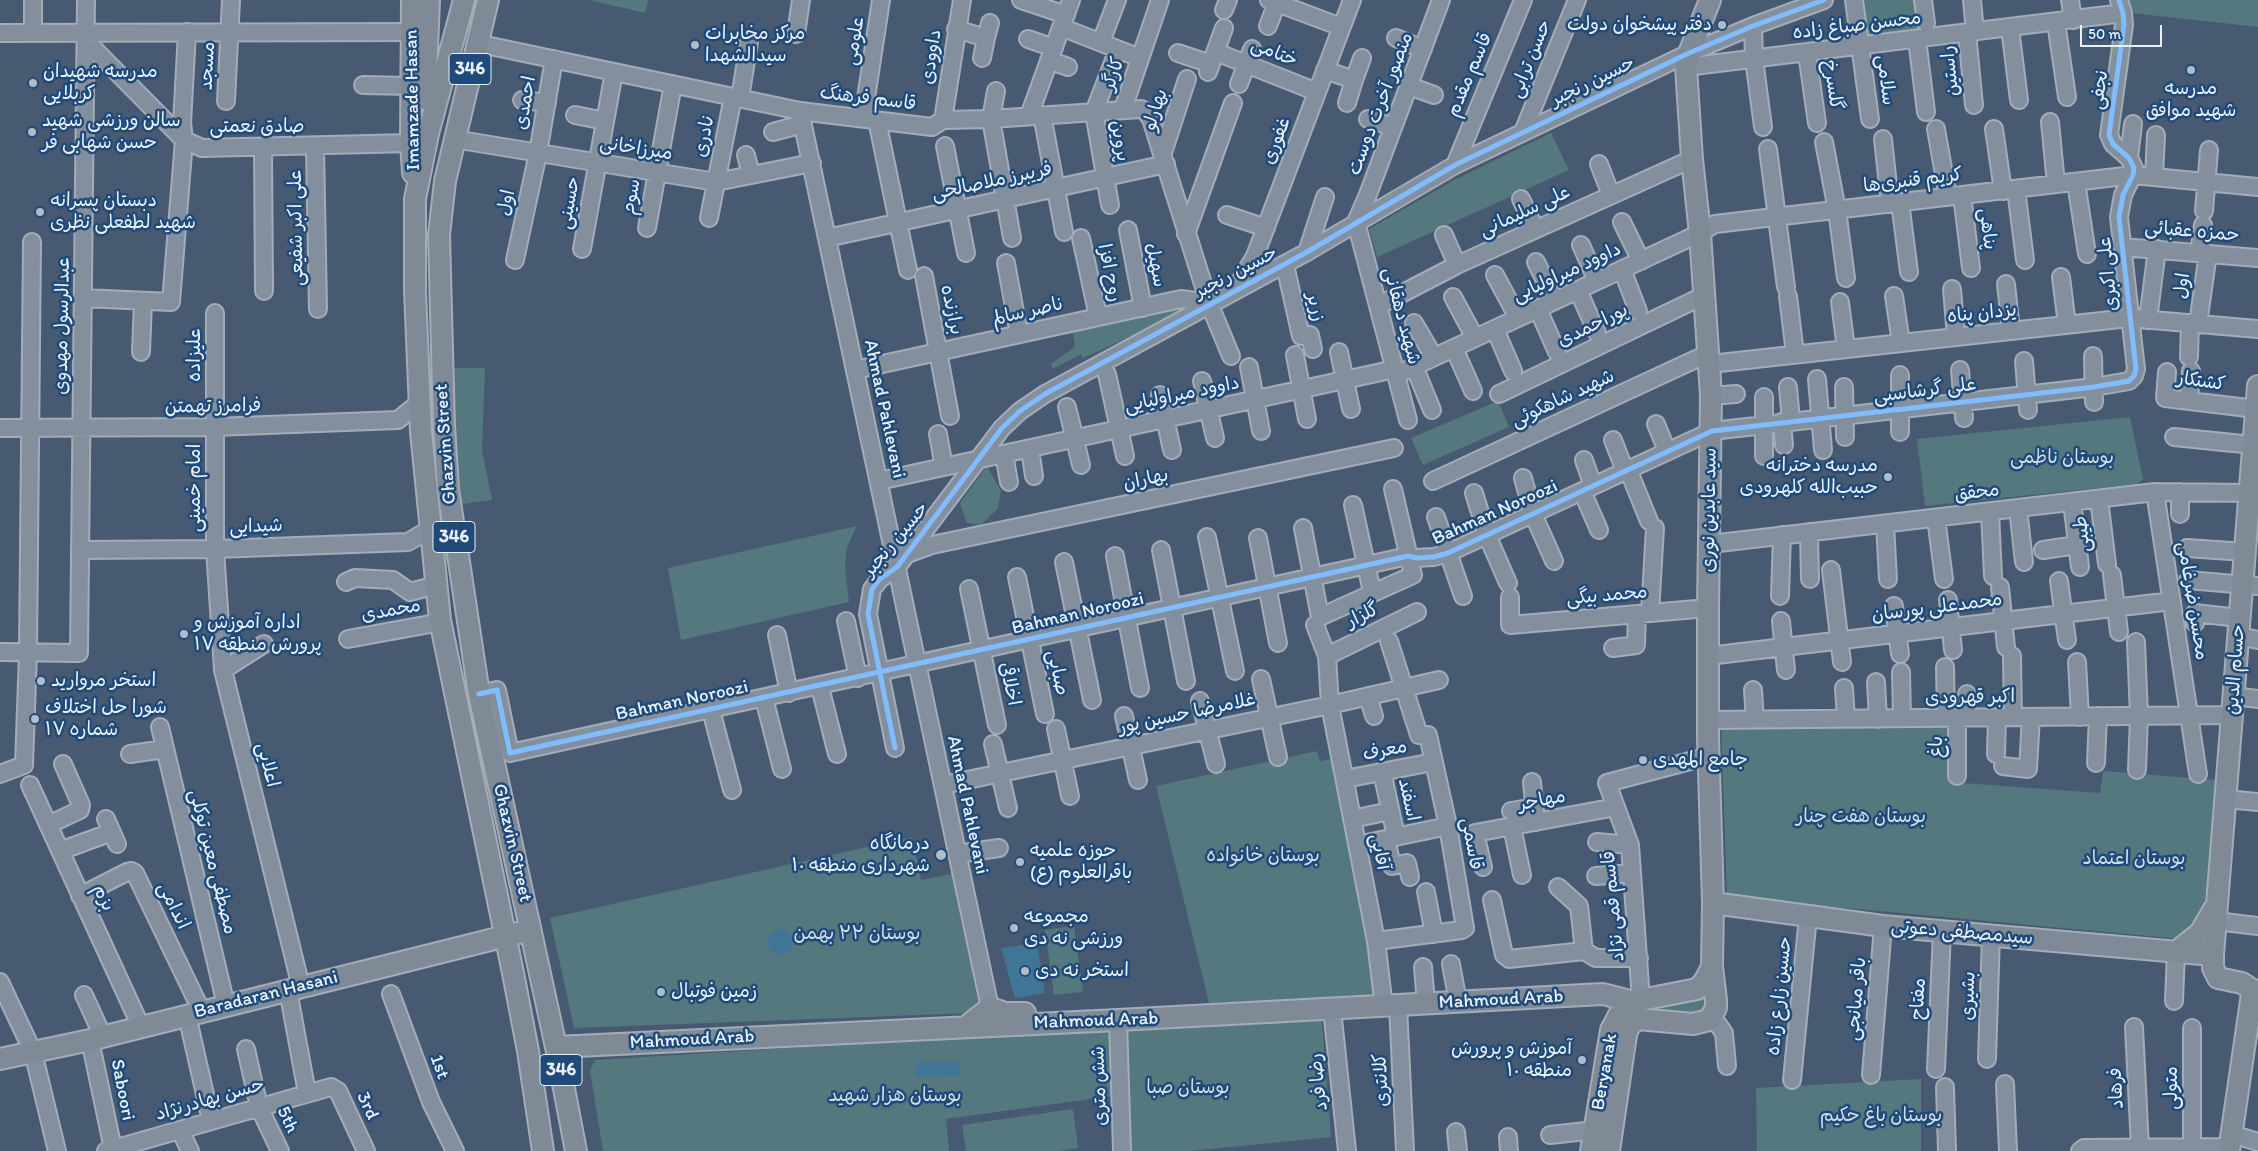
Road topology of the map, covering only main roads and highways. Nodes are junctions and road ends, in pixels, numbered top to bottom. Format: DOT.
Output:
graph roads {
  1 [pos="412,0"];
  2 [pos="429,0"];
  3 [pos="464,0"];
  4 [pos="488,0"];
  5 [pos="1710,0"];
  6 [pos="419,32"];
  7 [pos="420,138"];
  8 [pos="454,139"];
  9 [pos="415,199"];
  10 [pos="2258,386"];
  11 [pos="2253,489"];
  12 [pos="2250,545"];
  13 [pos="2250,585"];
  14 [pos="2245,631"];
  15 [pos="1712,904"];
  16 [pos="2217,911"];
  17 [pos="531,929"];
  18 [pos="505,935"];
  19 [pos="2176,952"];
  20 [pos="2213,954"];
  21 [pos="1712,966"];
  22 [pos="1638,1007"];
  23 [pos="1712,1016"];
  24 [pos="2254,1018"];
  25 [pos="1118,1020"];
  26 [pos="967,1026"];
  27 [pos="556,1047"];
  28 [pos="0,1059"];
  29 [pos="2230,1144"];
  30 [pos="541,1150"];
  31 [pos="576,1151"];
  32 [pos="1592,1151"];
  33 [pos="1609,1151"];
  1 -- 6 [label="main road, Imamzade Hasan"];
  2 -- 6 [label="main road, Imamzade Hasan"];
  3 -- 7 [label="main road, 346"];
  4 -- 8 [label="main road, Ghazvin Street / 346"];
  5 -- 15 [label="main road, سید عابدین نوری"];
  6 -- 7 [label="main road, Imamzade Hasan"];
  6 -- 7 [label="main road, Imamzade Hasan"];
  7 -- 8 [label="main road"];
  7 -- 9 [label="main road, Imamzade Hasan"];
  8 -- 17 [label="main road, Ghazvin Street / 346"];
  9 -- 18 [label="main road, Ghazvin Street / 346"];
  10 -- 11 [label="main road, حسام الدین"];
  11 -- 12 [label="main road, حسام الدین"];
  12 -- 13 [label="main road, حسام الدین"];
  13 -- 14 [label="main road, حسام الدین"];
  14 -- 16 [label="main road, حسام الدین"];
  15 -- 19 [label="main road, سیدمصطفی دعوتی"];
  15 -- 21 [label="main road, سید عابدین نوری"];
  16 -- 19 [label="main road"];
  16 -- 20 [label="main road, حسام الدین"];
  17 -- 18 [label="main road, Baradaran Hasani"];
  17 -- 27 [label="main road, Ghazvin Street / 346"];
  18 -- 28 [label="main road, Baradaran Hasani"];
  18 -- 30 [label="main road, Ghazvin Street / 346"];
  19 -- 20 [label="main road, سیدمصطفی دعوتی"];
  20 -- 24 [label="main road, حسام الدین"];
  21 -- 22 [label="main road"];
  21 -- 23 [label="main road, سید عابدین نوری"];
  22 -- 23 [label="main road, Mahmoud Arab"];
  22 -- 25 [label="main road, Mahmoud Arab"];
  22 -- 32 [label="main road, Beryanak"];
  22 -- 33 [label="main road"];
  24 -- 29 [label="main road"];
  25 -- 26 [label="main road, Mahmoud Arab"];
  25 -- 26 [label="main road"];
  26 -- 27 [label="main road, Mahmoud Arab"];
  27 -- 31 [label="main road, Ghazvin Street / 346"];
}
